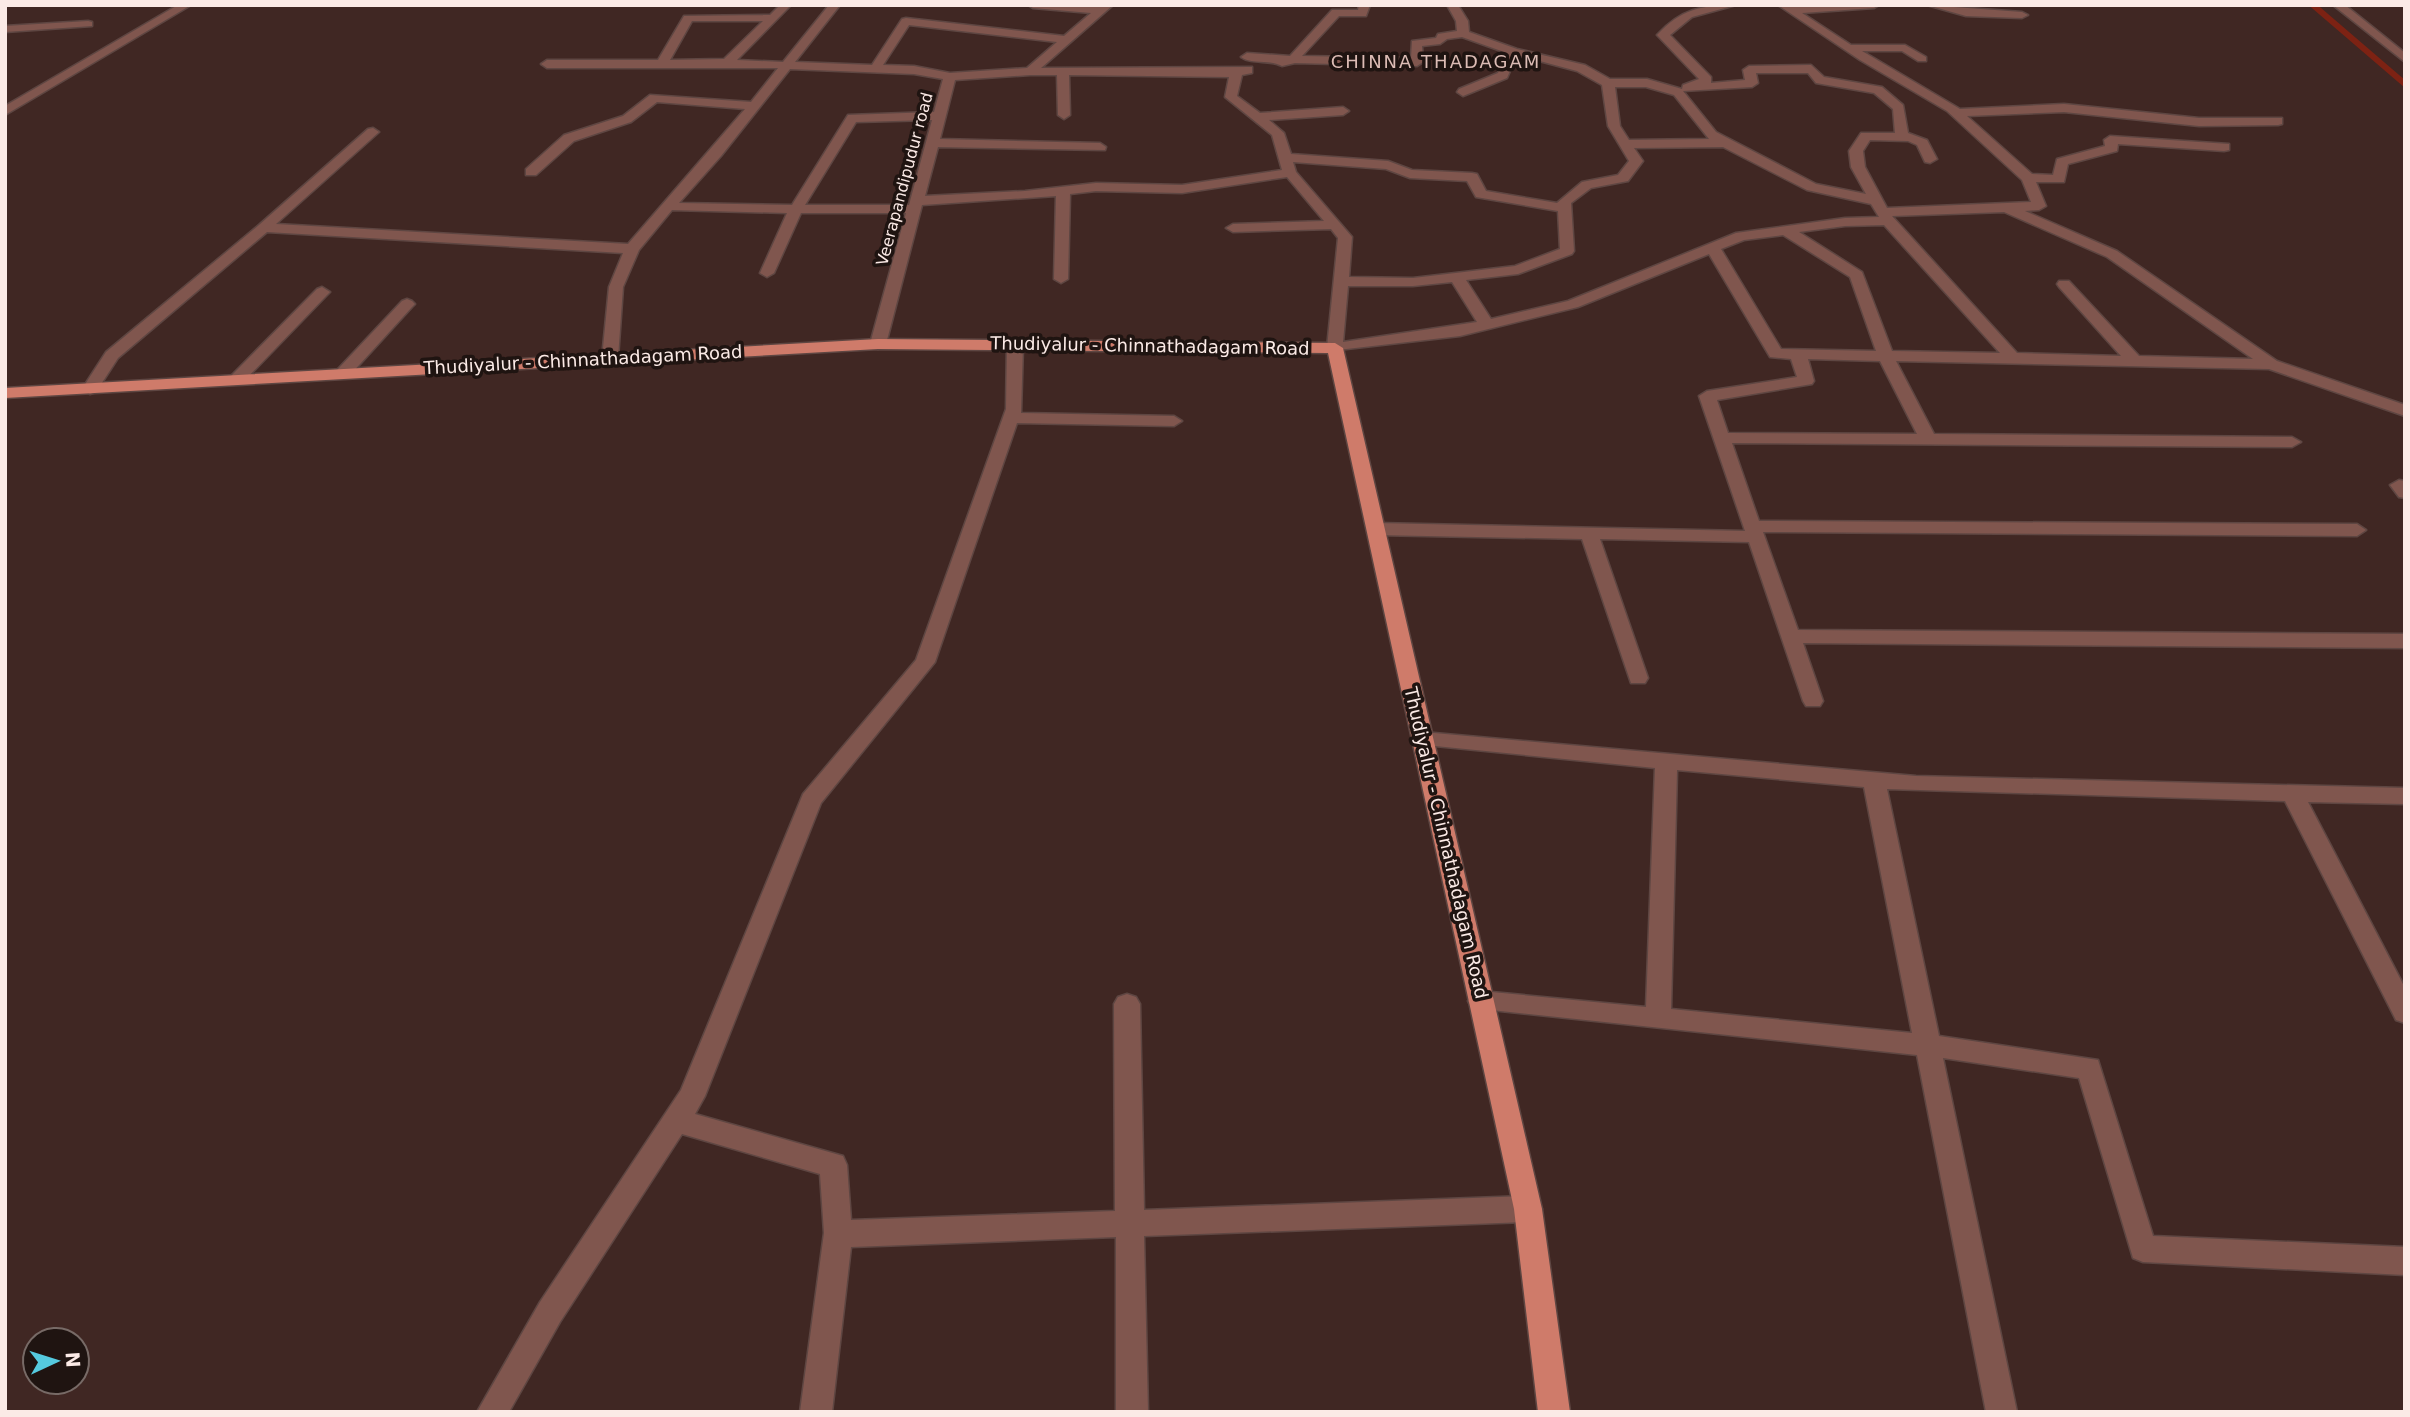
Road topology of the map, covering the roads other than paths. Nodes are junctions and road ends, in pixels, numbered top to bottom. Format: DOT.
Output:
graph roads {
  1 [pos="187,5"];
  2 [pos="786,5"];
  3 [pos="835,5"];
  4 [pos="1033,5"];
  5 [pos="1365,5"];
  6 [pos="1452,5"];
  7 [pos="1731,5"];
  8 [pos="1874,5"];
  9 [pos="1932,5"];
  10 [pos="2337,5"];
  11 [pos="1104,8"];
  12 [pos="1789,8"];
  13 [pos="2022,15"];
  14 [pos="773,18"];
  15 [pos="88,24"];
  16 [pos="5,29"];
  17 [pos="1462,34"];
  18 [pos="1066,40"];
  19 [pos="1850,48"];
  20 [pos="1513,51"];
  21 [pos="1247,57"];
  22 [pos="1922,59"];
  23 [pos="2405,59"];
  24 [pos="1292,60"];
  25 [pos="662,63"];
  26 [pos="547,64"];
  27 [pos="727,64"];
  28 [pos="786,66"];
  29 [pos="875,69"];
  30 [pos="1030,71"];
  31 [pos="1063,72"];
  32 [pos="1236,73"];
  33 [pos="950,78"];
  34 [pos="1608,83"];
  35 [pos="1683,90"];
  36 [pos="1463,92"];
  37 [pos="754,106"];
  38 [pos="5,111"];
  39 [pos="1343,111"];
  40 [pos="1956,113"];
  41 [pos="1064,115"];
  42 [pos="940,116"];
  43 [pos="1258,117"];
  44 [pos="2278,121"];
  45 [pos="373,132"];
  46 [pos="1902,137"];
  47 [pos="933,143"];
  48 [pos="1725,143"];
  49 [pos="1626,144"];
  50 [pos="1100,147"];
  51 [pos="2224,147"];
  52 [pos="1930,159"];
  53 [pos="1288,166"];
  54 [pos="531,172"];
  55 [pos="2028,178"];
  56 [pos="1063,191"];
  57 [pos="916,205"];
  58 [pos="668,206"];
  59 [pos="2004,207"];
  60 [pos="1564,208"];
  61 [pos="796,209"];
  62 [pos="1882,211"];
  63 [pos="1335,225"];
  64 [pos="264,228"];
  65 [pos="1233,228"];
  66 [pos="1785,230"];
  67 [pos="1712,247"];
  68 [pos="632,249"];
  69 [pos="767,273"];
  70 [pos="1456,277"];
  71 [pos="1061,279"];
  72 [pos="1340,281"];
  73 [pos="2064,284"];
  74 [pos="322,292"];
  75 [pos="407,304"];
  76 [pos="1486,324"];
  77 [pos="878,344"];
  78 [pos="1015,345"];
  79 [pos="1335,348"];
  80 [pos="1798,354"];
  81 [pos="1886,356"];
  82 [pos="610,358"];
  83 [pos="2013,358"];
  84 [pos="2134,360"];
  85 [pos="2271,364"];
  86 [pos="344,372"];
  87 [pos="238,378"];
  88 [pos="90,389"];
  89 [pos="5,393"];
  90 [pos="2405,411"];
  91 [pos="1011,418"];
  92 [pos="1174,421"];
  93 [pos="1722,438"];
  94 [pos="1928,439"];
  95 [pos="2292,442"];
  96 [pos="1376,529"];
  97 [pos="2357,530"];
  98 [pos="1756,532"];
  99 [pos="1590,533"];
  100 [pos="1791,636"];
  101 [pos="2405,641"];
  102 [pos="1638,678"];
  103 [pos="1813,701"];
  104 [pos="1423,738"];
  105 [pos="1666,761"];
  106 [pos="1874,780"];
  107 [pos="2292,793"];
  108 [pos="2405,796"];
  109 [pos="1481,1000"];
  110 [pos="1127,1004"];
  111 [pos="2405,1013"];
  112 [pos="1658,1018"];
  113 [pos="1928,1045"];
  114 [pos="676,1121"];
  115 [pos="1528,1209"];
  116 [pos="1130,1223"];
  117 [pos="838,1232"];
  118 [pos="2405,1261"];
  119 [pos="492,1412"];
  120 [pos="816,1412"];
  121 [pos="1132,1412"];
  122 [pos="1554,1412"];
  123 [pos="2002,1412"];
  1 -- 38 [label="street"];
  2 -- 14 [label="street"];
  3 -- 28 [label="street"];
  4 -- 11 [label="street"];
  5 -- 24 [label="street"];
  6 -- 17 [label="street"];
  7 -- 35 [label="street"];
  8 -- 12 [label="street"];
  9 -- 13 [label="street"];
  10 -- 23 [label="street"];
  11 -- 18 [label="street"];
  12 -- 19 [label="street"];
  14 -- 25 [label="street"];
  14 -- 27 [label="street"];
  15 -- 16 [label="street"];
  17 -- 20 [label="street"];
  17 -- 24 [label="street"];
  18 -- 29 [label="street"];
  18 -- 30 [label="street"];
  19 -- 22 [label="street"];
  19 -- 40 [label="street"];
  20 -- 34 [label="street"];
  20 -- 36 [label="street"];
  21 -- 24 [label="street"];
  24 -- 32 [label="street, Veerapandipudur road"];
  25 -- 26 [label="street"];
  25 -- 27 [label="street"];
  27 -- 28 [label="street"];
  28 -- 29 [label="street"];
  28 -- 37 [label="street"];
  29 -- 33 [label="street"];
  30 -- 31 [label="street, Veerapandipudur road"];
  30 -- 33 [label="street, Veerapandipudur road"];
  31 -- 32 [label="street, Veerapandipudur road"];
  31 -- 41 [label="street"];
  32 -- 43 [label="street"];
  33 -- 42 [label="street, Veerapandipudur road"];
  34 -- 35 [label="street"];
  34 -- 49 [label="street"];
  35 -- 46 [label="street"];
  35 -- 48 [label="street"];
  37 -- 54 [label="street"];
  37 -- 58 [label="street"];
  39 -- 43 [label="street"];
  40 -- 44 [label="street"];
  40 -- 55 [label="street"];
  42 -- 47 [label="street, Veerapandipudur road"];
  42 -- 61 [label="street"];
  43 -- 53 [label="street"];
  45 -- 64 [label="street"];
  46 -- 52 [label="street"];
  46 -- 62 [label="street"];
  47 -- 50 [label="street"];
  47 -- 57 [label="street, Veerapandipudur road"];
  48 -- 49 [label="street"];
  48 -- 62 [label="street"];
  49 -- 60 [label="street"];
  51 -- 55 [label="street"];
  53 -- 56 [label="street"];
  53 -- 60 [label="street"];
  53 -- 63 [label="street"];
  55 -- 59 [label="street"];
  56 -- 57 [label="street"];
  56 -- 71 [label="street"];
  57 -- 61 [label="street"];
  57 -- 77 [label="street, Veerapandipudur road"];
  58 -- 61 [label="street"];
  58 -- 68 [label="street"];
  59 -- 62 [label="street"];
  59 -- 85 [label="street"];
  60 -- 70 [label="street"];
  61 -- 69 [label="street"];
  62 -- 66 [label="street"];
  62 -- 83 [label="street"];
  63 -- 65 [label="street"];
  63 -- 72 [label="street"];
  64 -- 68 [label="street"];
  64 -- 88 [label="street"];
  66 -- 67 [label="street"];
  66 -- 81 [label="street"];
  67 -- 76 [label="street"];
  67 -- 80 [label="street"];
  68 -- 82 [label="street"];
  70 -- 72 [label="street"];
  70 -- 76 [label="street"];
  72 -- 79 [label="street"];
  73 -- 84 [label="street"];
  74 -- 87 [label="street"];
  75 -- 86 [label="street"];
  76 -- 79 [label="street"];
  77 -- 78 [label="main road, Thudiyalur - Chinnathadagam Road"];
  77 -- 82 [label="main road, Thudiyalur - Chinnathadagam Road"];
  78 -- 79 [label="main road, Thudiyalur - Chinnathadagam Road"];
  78 -- 91 [label="street"];
  79 -- 96 [label="main road, Thudiyalur - Chinnathadagam Road"];
  80 -- 81 [label="street"];
  80 -- 93 [label="street"];
  81 -- 83 [label="street"];
  81 -- 94 [label="street"];
  82 -- 86 [label="main road, Thudiyalur - Chinnathadagam Road"];
  83 -- 84 [label="street"];
  84 -- 85 [label="street"];
  85 -- 90 [label="street"];
  86 -- 87 [label="main road, Thudiyalur - Chinnathadagam Road"];
  87 -- 88 [label="main road, Thudiyalur - Chinnathadagam Road"];
  88 -- 89 [label="main road, Thudiyalur - Chinnathadagam Road"];
  91 -- 92 [label="street"];
  91 -- 114 [label="street"];
  93 -- 94 [label="street"];
  93 -- 98 [label="street"];
  94 -- 95 [label="street"];
  96 -- 99 [label="street"];
  96 -- 104 [label="main road, Thudiyalur - Chinnathadagam Road"];
  97 -- 98 [label="street"];
  98 -- 99 [label="street"];
  98 -- 100 [label="street"];
  99 -- 102 [label="street"];
  100 -- 101 [label="street"];
  100 -- 103 [label="street"];
  104 -- 105 [label="street"];
  104 -- 109 [label="main road, Thudiyalur - Chinnathadagam Road"];
  105 -- 106 [label="street"];
  105 -- 112 [label="street"];
  106 -- 107 [label="street"];
  106 -- 113 [label="street"];
  107 -- 108 [label="street"];
  107 -- 111 [label="street"];
  109 -- 112 [label="street"];
  109 -- 115 [label="main road, Thudiyalur - Chinnathadagam Road"];
  110 -- 116 [label="street"];
  112 -- 113 [label="street"];
  113 -- 118 [label="street"];
  113 -- 123 [label="street"];
  114 -- 117 [label="street"];
  114 -- 119 [label="street"];
  115 -- 116 [label="street"];
  115 -- 122 [label="main road, Thudiyalur - Chinnathadagam Road"];
  116 -- 117 [label="street"];
  116 -- 121 [label="street"];
  117 -- 120 [label="street"];
}
